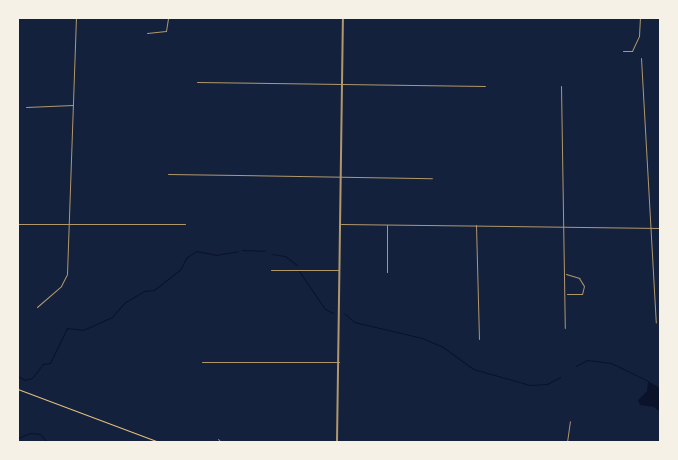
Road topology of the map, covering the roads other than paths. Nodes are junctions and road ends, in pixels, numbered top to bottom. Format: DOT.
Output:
graph roads {
  1 [pos="76,18"];
  2 [pos="168,18"];
  3 [pos="343,18"];
  4 [pos="640,18"];
  5 [pos="147,33"];
  6 [pos="623,51"];
  7 [pos="641,58"];
  8 [pos="197,82"];
  9 [pos="342,84"];
  10 [pos="485,86"];
  11 [pos="562,86"];
  12 [pos="73,105"];
  13 [pos="26,107"];
  14 [pos="168,174"];
  15 [pos="341,177"];
  16 [pos="432,178"];
  17 [pos="18,224"];
  18 [pos="185,224"];
  19 [pos="341,224"];
  20 [pos="387,224"];
  21 [pos="69,225"];
  22 [pos="476,225"];
  23 [pos="563,227"];
  24 [pos="651,228"];
  25 [pos="660,228"];
  26 [pos="271,270"];
  27 [pos="340,270"];
  28 [pos="387,272"];
  29 [pos="565,273"];
  30 [pos="566,294"];
  31 [pos="37,307"];
  32 [pos="656,323"];
  33 [pos="565,328"];
  34 [pos="479,339"];
  35 [pos="202,362"];
  36 [pos="339,362"];
  37 [pos="570,421"];
  38 [pos="218,439"];
  39 [pos="221,442"];
  40 [pos="337,442"];
  41 [pos="567,442"];
  1 -- 12 [label="street"];
  2 -- 5 [label="street"];
  3 -- 9 [label="street"];
  4 -- 6 [label="street"];
  7 -- 24 [label="street"];
  8 -- 9 [label="street"];
  9 -- 10 [label="street"];
  9 -- 15 [label="street"];
  11 -- 23 [label="street"];
  12 -- 13 [label="street"];
  12 -- 21 [label="street"];
  14 -- 15 [label="street"];
  15 -- 16 [label="street"];
  15 -- 19 [label="street"];
  17 -- 21 [label="street"];
  18 -- 21 [label="street"];
  19 -- 20 [label="street"];
  19 -- 27 [label="street"];
  20 -- 22 [label="street"];
  20 -- 28 [label="street"];
  21 -- 31 [label="street"];
  22 -- 23 [label="street"];
  22 -- 34 [label="street"];
  23 -- 24 [label="street"];
  23 -- 29 [label="street"];
  24 -- 25 [label="street"];
  24 -- 32 [label="street"];
  26 -- 27 [label="street"];
  27 -- 36 [label="street"];
  29 -- 30 [label="street"];
  29 -- 30 [label="street"];
  30 -- 33 [label="street"];
  35 -- 36 [label="street"];
  36 -- 40 [label="street"];
  37 -- 41 [label="street"];
  38 -- 39 [label="street"];
}
